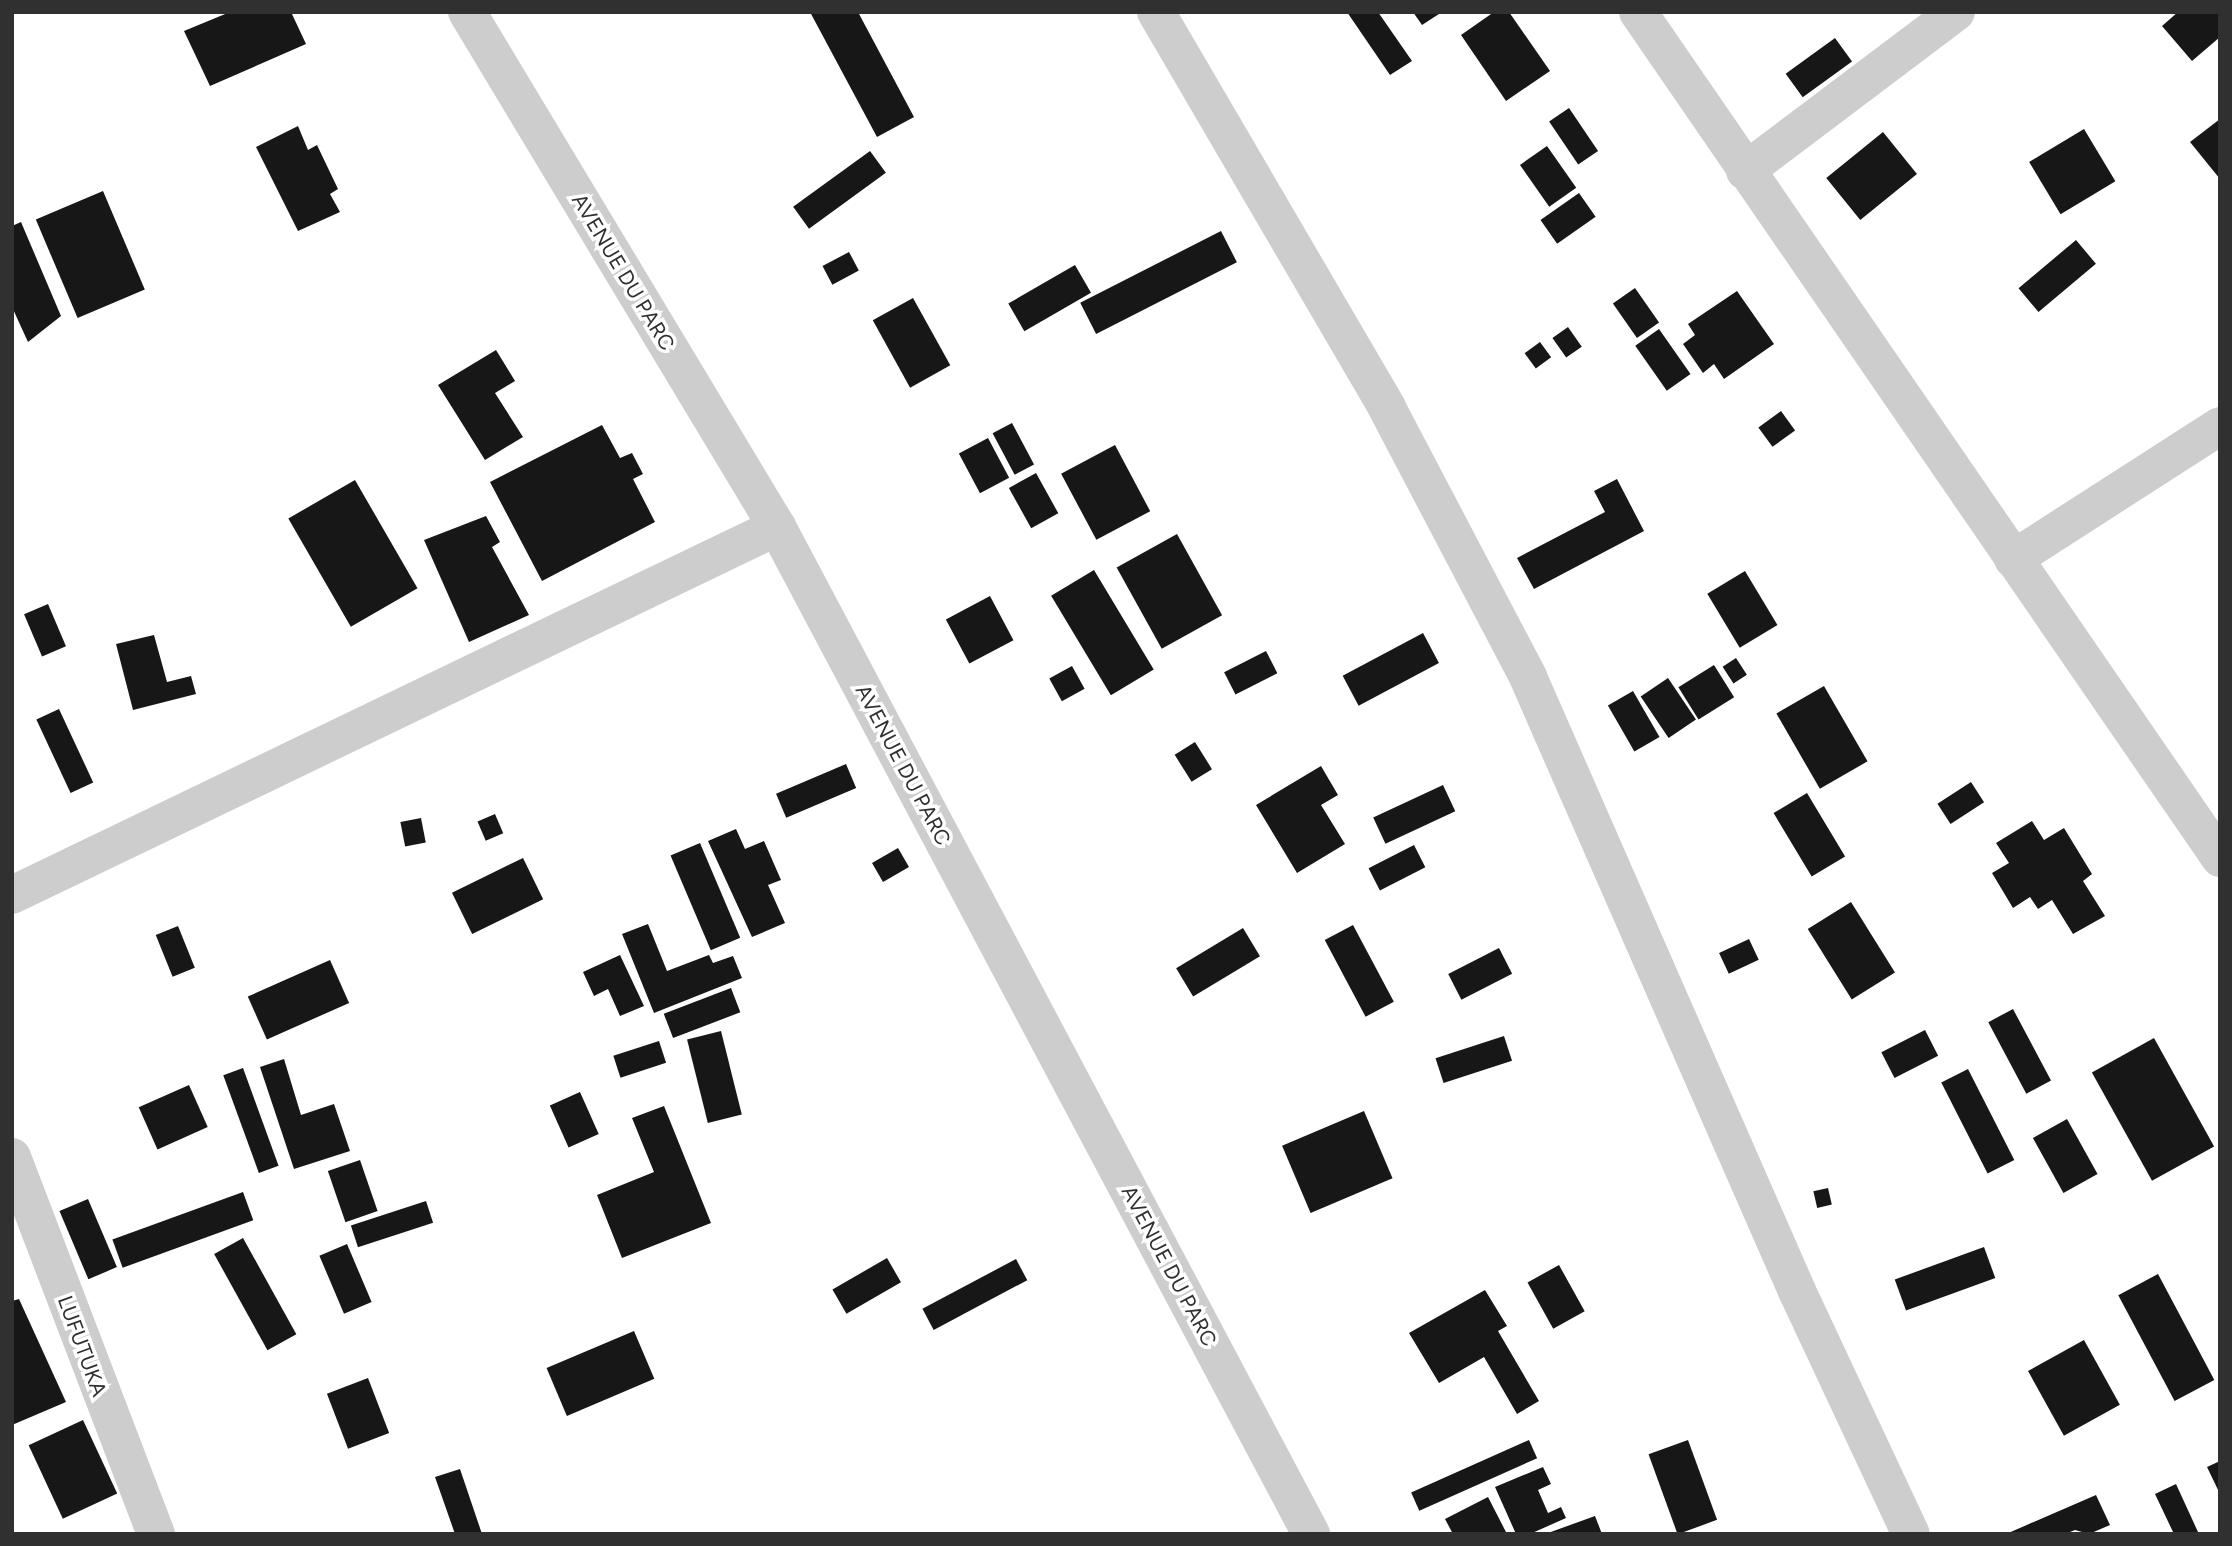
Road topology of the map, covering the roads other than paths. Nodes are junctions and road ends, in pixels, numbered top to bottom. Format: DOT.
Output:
graph roads {
  1 [pos="467,12"];
  2 [pos="1156,12"];
  3 [pos="1638,12"];
  4 [pos="1956,12"];
  5 [pos="1745,171"];
  6 [pos="2220,426"];
  7 [pos="777,527"];
  8 [pos="2013,559"];
  9 [pos="2220,858"];
  10 [pos="12,895"];
  11 [pos="12,1157"];
  12 [pos="156,1534"];
  13 [pos="1311,1534"];
  14 [pos="1911,1534"];
  1 -- 7 [label="street, AVENUE DU PARC"];
  2 -- 14 [label="street"];
  3 -- 5 [label="street"];
  4 -- 5 [label="street"];
  5 -- 8 [label="street"];
  6 -- 8 [label="street"];
  7 -- 10 [label="street"];
  7 -- 13 [label="street, AVENUE DU PARC"];
  8 -- 9 [label="street"];
  11 -- 12 [label="street, LUFUTUKA"];
}
